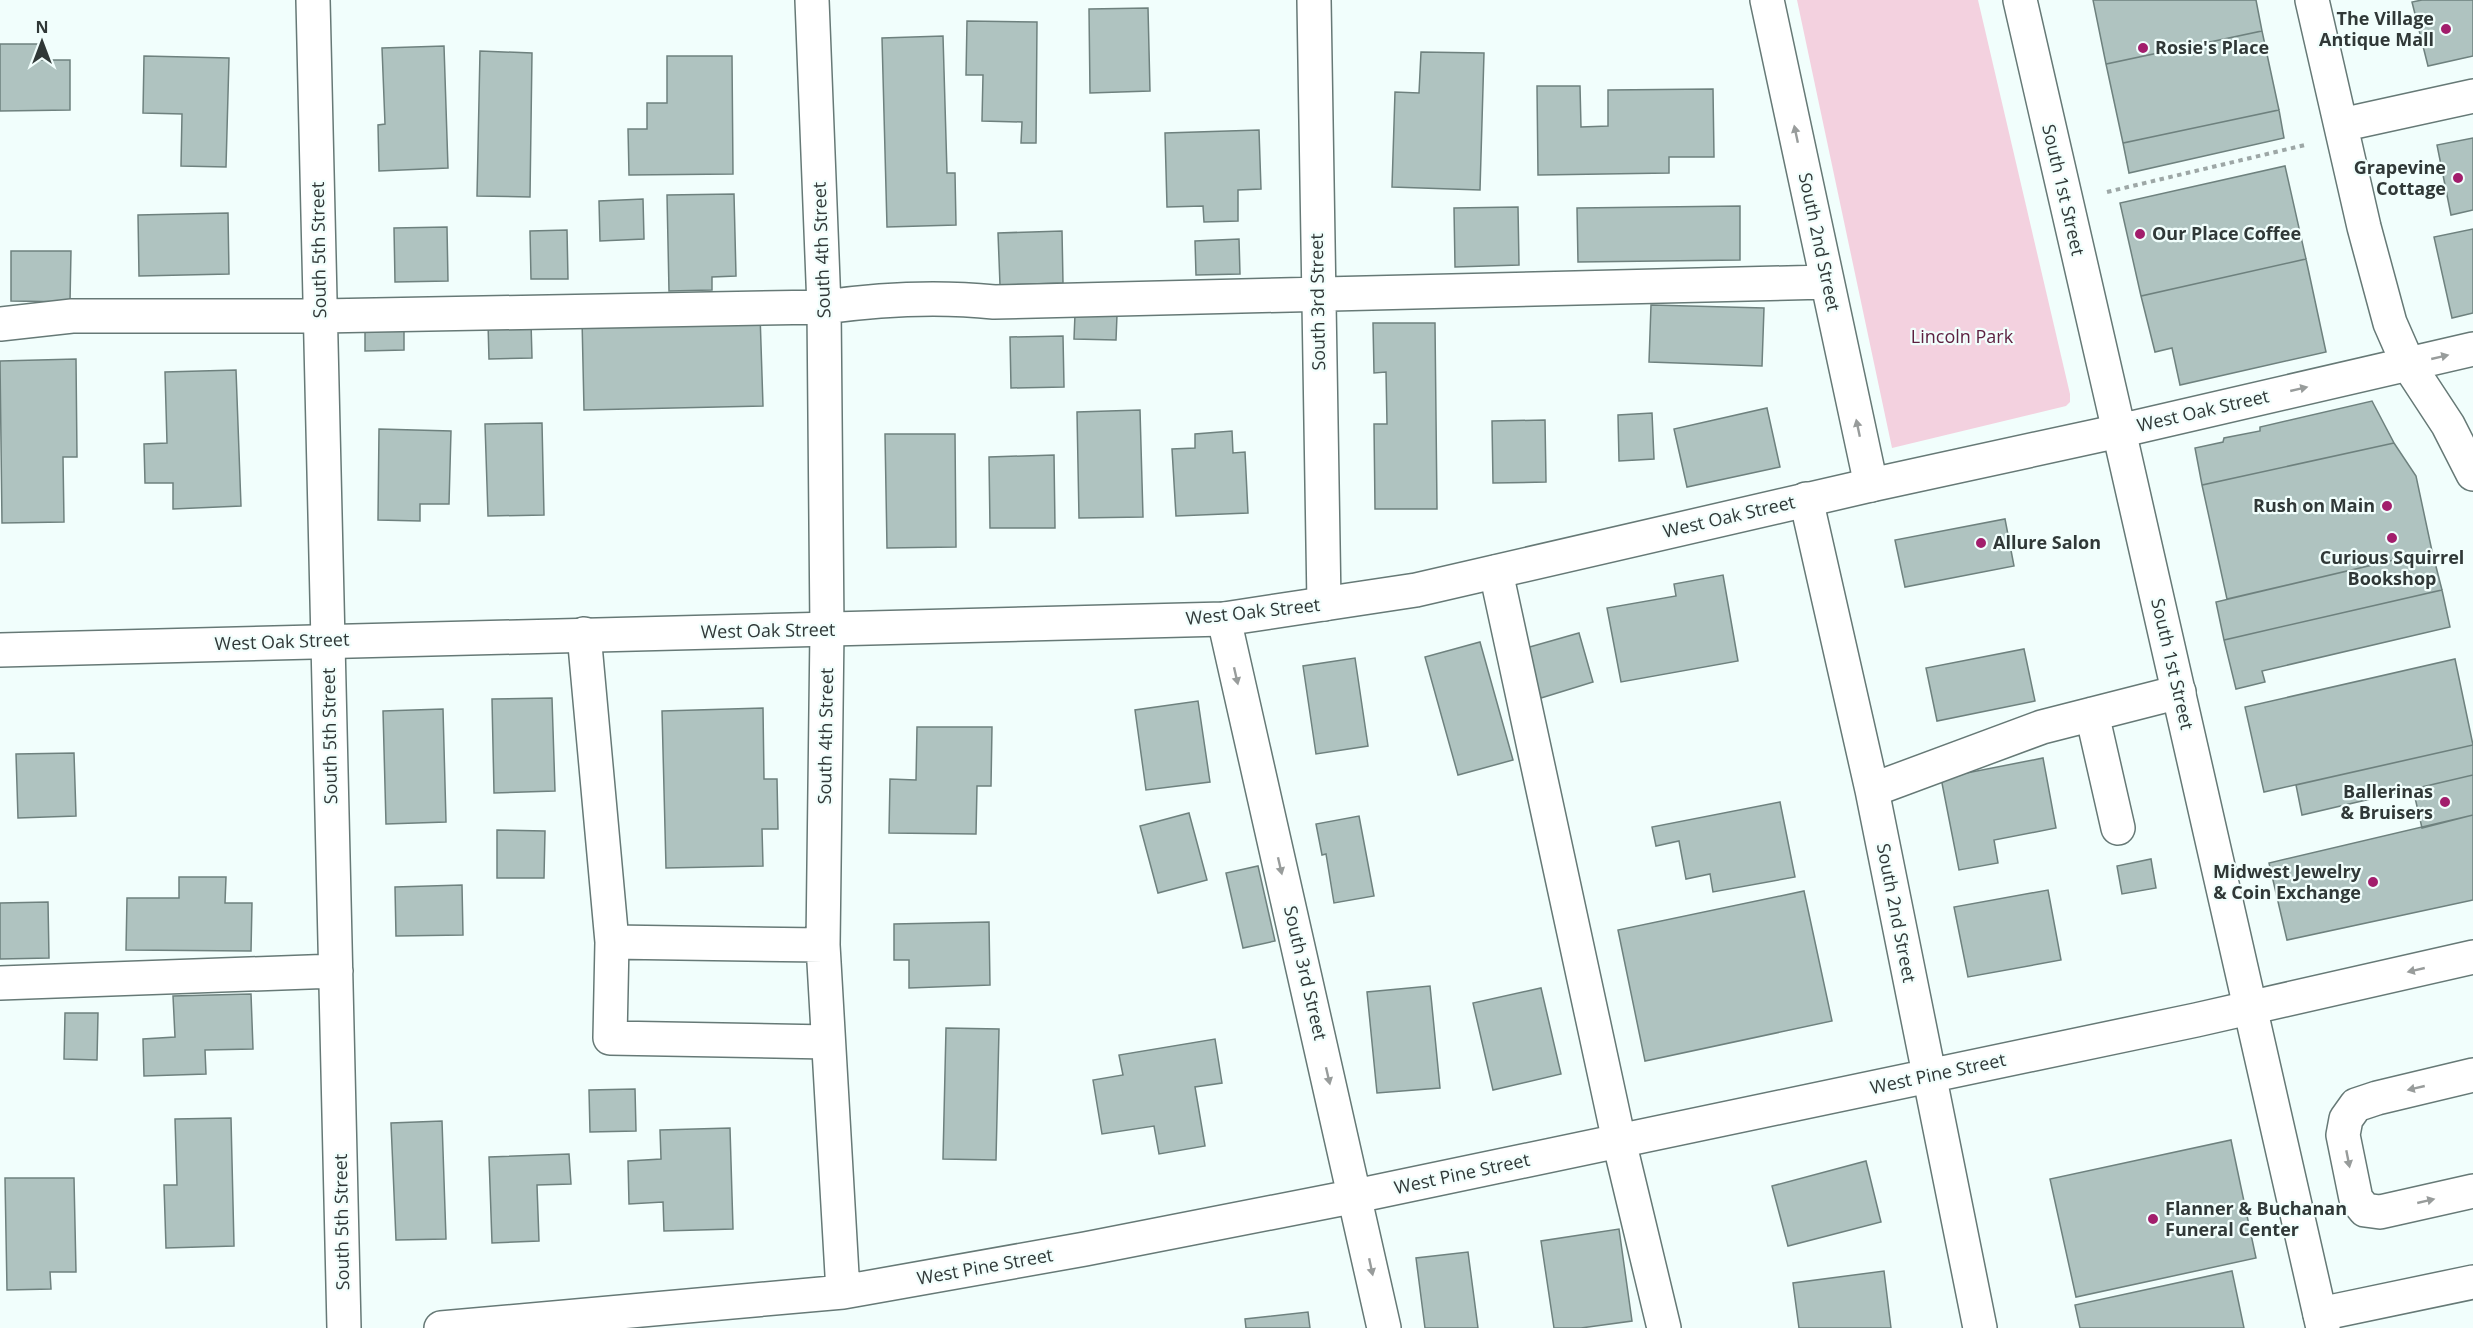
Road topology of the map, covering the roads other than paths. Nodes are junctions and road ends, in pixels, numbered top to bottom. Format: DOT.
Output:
graph roads {
  1 [pos="313,0"];
  2 [pos="812,0"];
  3 [pos="1314,0"];
  4 [pos="1767,0"];
  5 [pos="2020,0"];
  6 [pos="2312,0"];
  7 [pos="2473,96"];
  8 [pos="2341,125"];
  9 [pos="1827,282"];
  10 [pos="1317,296"];
  11 [pos="824,307"];
  12 [pos="321,316"];
  13 [pos="0,324"];
  14 [pos="2473,349"];
  15 [pos="2408,364"];
  16 [pos="2120,431"];
  17 [pos="2473,474"];
  18 [pos="1871,485"];
  19 [pos="1806,500"];
  20 [pos="1496,572"];
  21 [pos="1324,604"];
  22 [pos="1224,619"];
  23 [pos="827,630"];
  24 [pos="584,634"];
  25 [pos="328,641"];
  26 [pos="0,650"];
  27 [pos="2179,692"];
  28 [pos="2092,714"];
  29 [pos="1872,790"];
  30 [pos="2118,828"];
  31 [pos="612,942"];
  32 [pos="823,945"];
  33 [pos="2473,957"];
  34 [pos="336,971"];
  35 [pos="0,983"];
  36 [pos="2251,1009"];
  37 [pos="828,1042"];
  38 [pos="1928,1075"];
  39 [pos="2473,1075"];
  40 [pos="1619,1141"];
  41 [pos="2473,1191"];
  42 [pos="1356,1196"];
  43 [pos="2473,1282"];
  44 [pos="843,1292"];
  45 [pos="2322,1321"];
  46 [pos="344,1328"];
  47 [pos="441,1328"];
  48 [pos="1384,1328"];
  49 [pos="1664,1328"];
  50 [pos="1980,1328"];
  1 -- 12 [label="street, South 5th Street"];
  2 -- 11 [label="street, South 4th Street"];
  3 -- 10 [label="street, South 3rd Street"];
  9 -- 4 [label="street, South 2nd Street, one-way"];
  5 -- 16 [label="street, South 1st Street"];
  6 -- 8 [label="street"];
  7 -- 8 [label="street"];
  8 -- 15 [label="street"];
  9 -- 10 [label="street"];
  18 -- 9 [label="street, South 2nd Street, one-way"];
  10 -- 11 [label="street"];
  10 -- 21 [label="street, South 3rd Street"];
  11 -- 12 [label="street"];
  11 -- 23 [label="street, South 4th Street"];
  12 -- 13 [label="street"];
  12 -- 25 [label="street, South 5th Street"];
  15 -- 14 [label="street, West Oak Street, one-way"];
  16 -- 15 [label="street, West Oak Street, one-way"];
  15 -- 17 [label="street"];
  16 -- 18 [label="street, West Oak Street"];
  16 -- 27 [label="street, South 1st Street"];
  18 -- 19 [label="street, West Oak Street"];
  19 -- 20 [label="street, West Oak Street"];
  19 -- 29 [label="street, South 2nd Street"];
  20 -- 21 [label="street, West Oak Street"];
  20 -- 40 [label="street"];
  21 -- 22 [label="street, West Oak Street"];
  22 -- 23 [label="street, West Oak Street"];
  22 -- 42 [label="street, South 3rd Street, one-way"];
  23 -- 24 [label="street, West Oak Street"];
  23 -- 32 [label="street, South 4th Street"];
  24 -- 25 [label="street, West Oak Street"];
  24 -- 31 [label="street"];
  25 -- 26 [label="street, West Oak Street"];
  25 -- 34 [label="street, South 5th Street"];
  27 -- 28 [label="street"];
  27 -- 36 [label="street, South 1st Street"];
  28 -- 29 [label="street"];
  28 -- 30 [label="street"];
  29 -- 38 [label="street, South 2nd Street"];
  31 -- 32 [label="street"];
  31 -- 37 [label="street"];
  32 -- 37 [label="street, South 4th Street"];
  33 -- 36 [label="street, West Pine Street, one-way"];
  34 -- 35 [label="street"];
  34 -- 46 [label="street, South 5th Street"];
  36 -- 38 [label="street, West Pine Street"];
  36 -- 45 [label="street, South 1st Street"];
  37 -- 44 [label="street, South 4th Street"];
  38 -- 40 [label="street, West Pine Street"];
  38 -- 50 [label="street, South 2nd Street"];
  39 -- 41 [label="street, one-way"];
  40 -- 42 [label="street, West Pine Street"];
  40 -- 49 [label="street"];
  42 -- 44 [label="street, West Pine Street"];
  42 -- 48 [label="street, South 3rd Street, one-way"];
  43 -- 45 [label="street"];
  44 -- 47 [label="street, West Pine Street"];
}
